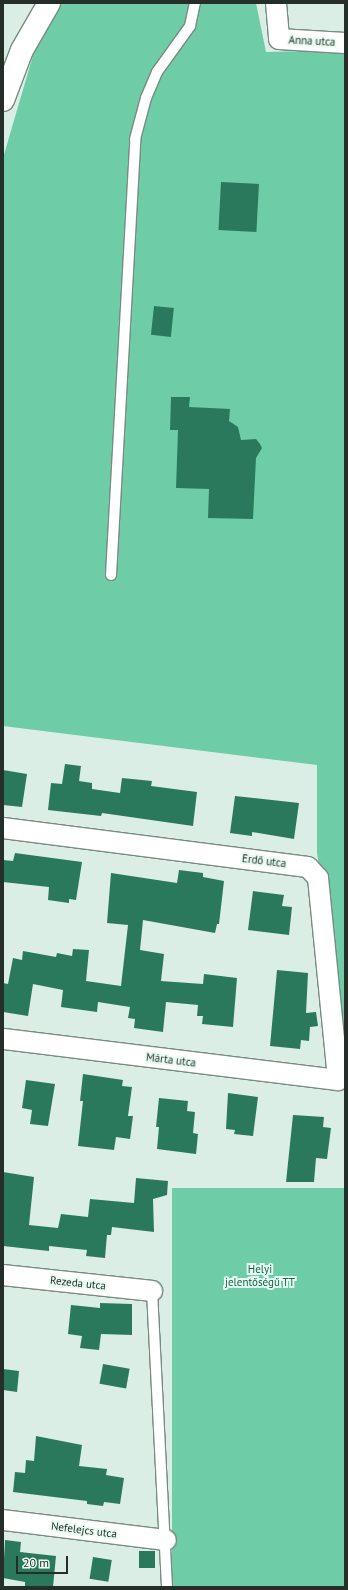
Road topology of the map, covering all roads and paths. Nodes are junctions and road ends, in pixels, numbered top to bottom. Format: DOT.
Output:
graph roads {
  1 [pos="49,3"];
  2 [pos="195,3"];
  3 [pos="276,3"];
  4 [pos="345,43"];
  5 [pos="3,100"];
  6 [pos="111,575"];
  7 [pos="3,828"];
  8 [pos="3,1039"];
  9 [pos="342,1081"];
  10 [pos="3,1275"];
  11 [pos="152,1291"];
  12 [pos="3,1520"];
  13 [pos="166,1540"];
  14 [pos="167,1587"];
  1 -- 5 [label="street"];
  2 -- 6 [label="lane"];
  3 -- 4 [label="street, Anna utca"];
  7 -- 9 [label="street, Erdő utca"];
  8 -- 9 [label="street, Márta utca"];
  10 -- 11 [label="street, Rezeda utca"];
  11 -- 13 [label="lane"];
  12 -- 13 [label="street, Nefelejcs utca"];
  13 -- 14 [label="lane"];
}
